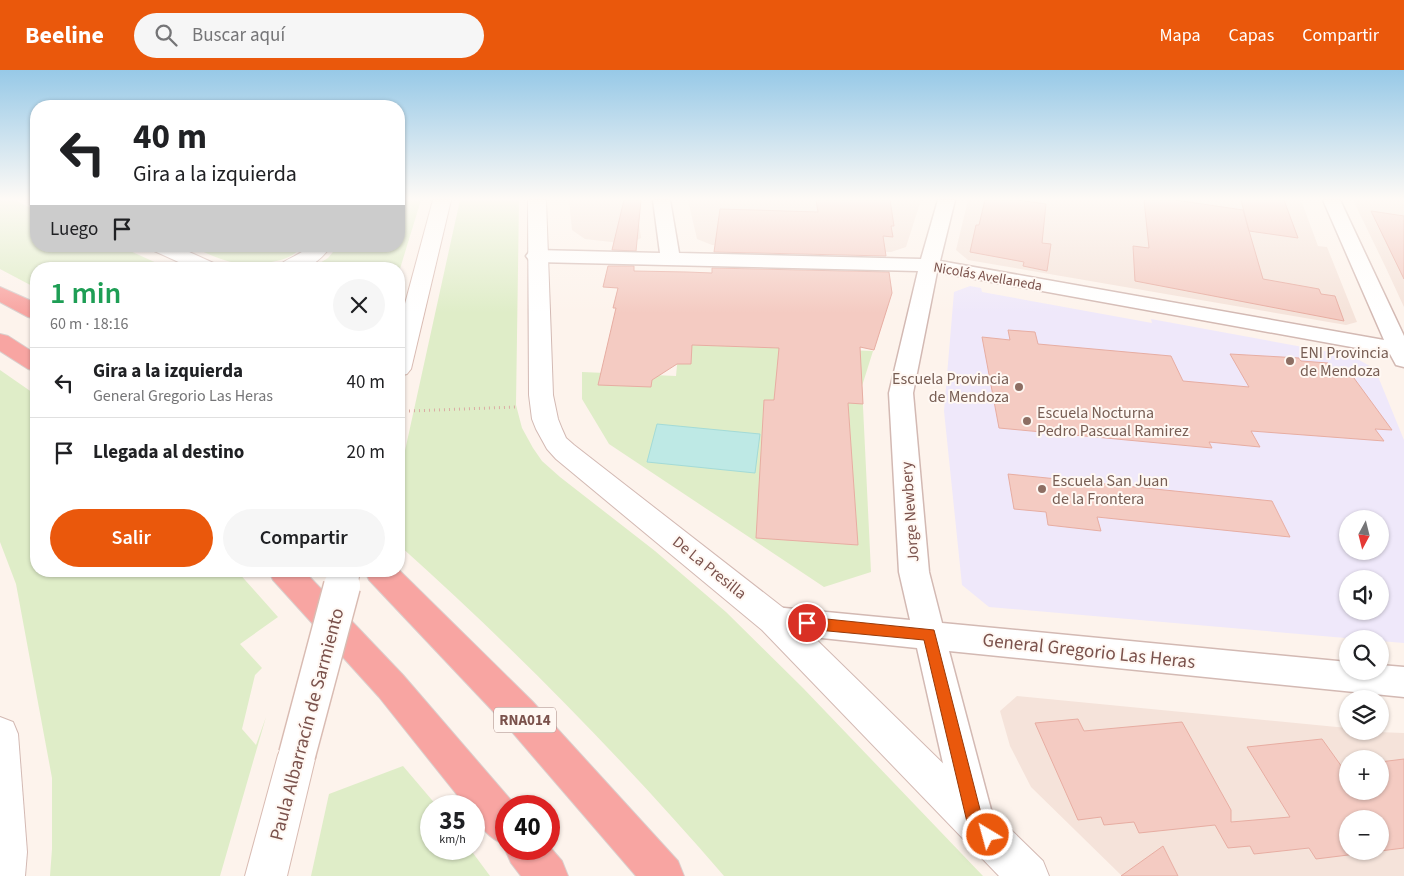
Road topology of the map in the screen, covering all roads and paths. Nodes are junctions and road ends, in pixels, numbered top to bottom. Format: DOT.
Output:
graph roads {
  1 [pos="432,238"];
  2 [pos="536,238"];
  3 [pos="667,238"];
  4 [pos="937,238"];
  5 [pos="1349,238"];
  6 [pos="173,252"];
  7 [pos="316,252"];
  8 [pos="536,256"];
  9 [pos="670,260"];
  10 [pos="195,262"];
  11 [pos="302,262"];
  12 [pos="929,265"];
  13 [pos="0,293"];
  14 [pos="30,309"];
  15 [pos="0,341"];
  16 [pos="405,345"];
  17 [pos="1402,353"];
  18 [pos="30,360"];
  19 [pos="516,407"];
  20 [pos="409,411"];
  21 [pos="290,577"];
  22 [pos="344,577"];
  23 [pos="386,577"];
  24 [pos="774,620"];
  25 [pos="930,634"];
  26 [pos="1404,682"];
  27 [pos="0,734"];
  28 [pos="495,812"];
  29 [pos="975,822"];
  30 [pos="4,859"];
  31 [pos="535,860"];
  32 [pos="266,876"];
  33 [pos="547,876"];
  34 [pos="663,876"];
  35 [pos="1028,876"];
  1 -- 16 [label="street"];
  2 -- 8 [label="street, De La Presilla"];
  3 -- 9 [label="street"];
  4 -- 12 [label="street, Jorge Newbery"];
  5 -- 17 [label="street"];
  6 -- 10 [label="street"];
  7 -- 11 [label="street"];
  8 -- 9 [label="street, Nicolás Avellaneda"];
  8 -- 24 [label="street, De La Presilla"];
  9 -- 12 [label="street, Nicolás Avellaneda"];
  12 -- 17 [label="street, Nicolás Avellaneda"];
  12 -- 25 [label="street, Jorge Newbery"];
  13 -- 14 [label="highway"];
  15 -- 18 [label="highway"];
  19 -- 20 [label="path"];
  21 -- 28 [label="highway"];
  22 -- 32 [label="street, Paula Albarracín de Sarmiento, bridge"];
  23 -- 34 [label="highway, RNA014"];
  24 -- 25 [label="street, General Gregorio Las Heras"];
  24 -- 29 [label="street, De La Presilla"];
  25 -- 26 [label="street, General Gregorio Las Heras"];
  25 -- 29 [label="street, Jorge Newbery"];
  27 -- 30 [label="street"];
  29 -- 35 [label="street, De La Presilla"];
  31 -- 33 [label="highway"];
}
